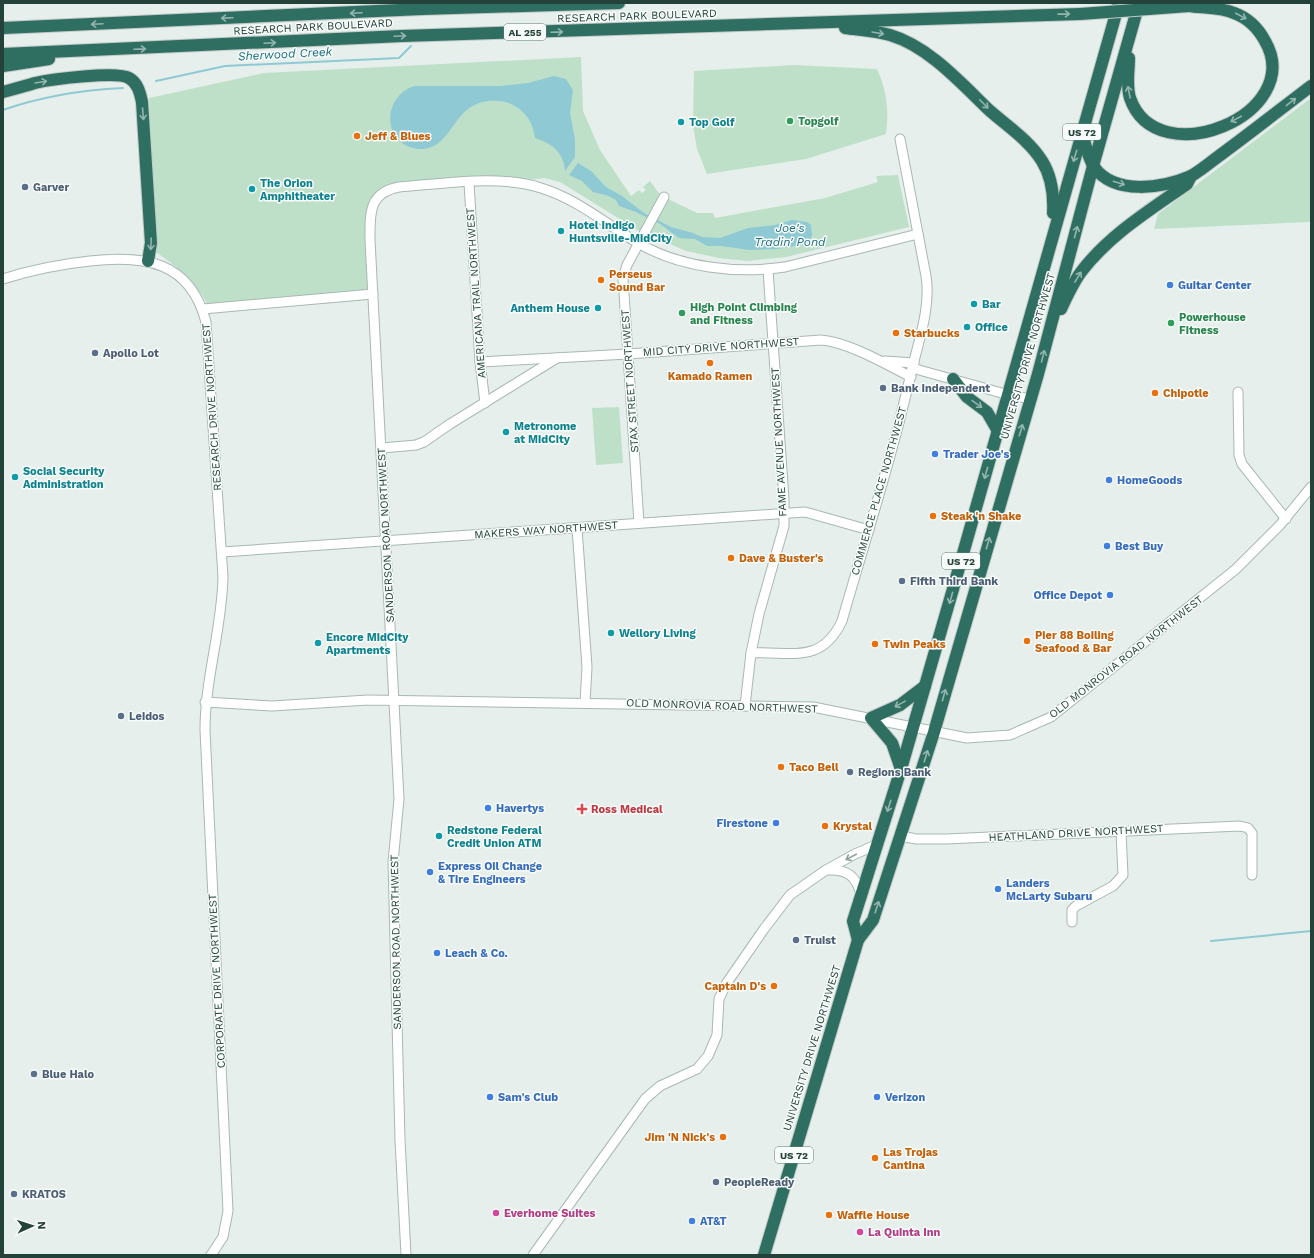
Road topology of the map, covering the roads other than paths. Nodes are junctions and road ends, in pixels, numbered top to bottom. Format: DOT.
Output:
graph roads {
  1 [pos="619,3"];
  2 [pos="1119,3"];
  3 [pos="1139,3"];
  4 [pos="1222,3"];
  5 [pos="1189,6"];
  6 [pos="812,23"];
  7 [pos="3,28"];
  8 [pos="1129,40"];
  9 [pos="111,50"];
  10 [pos="3,54"];
  11 [pos="3,66"];
  12 [pos="1311,86"];
  13 [pos="3,92"];
  14 [pos="1082,133"];
  15 [pos="900,139"];
  16 [pos="1093,166"];
  17 [pos="1192,175"];
  18 [pos="469,182"];
  19 [pos="664,196"];
  20 [pos="1054,226"];
  21 [pos="918,234"];
  22 [pos="639,243"];
  23 [pos="148,261"];
  24 [pos="768,270"];
  25 [pos="3,279"];
  26 [pos="373,294"];
  27 [pos="203,309"];
  28 [pos="1048,337"];
  29 [pos="773,343"];
  30 [pos="628,354"];
  31 [pos="558,358"];
  32 [pos="881,361"];
  33 [pos="480,362"];
  34 [pos="912,369"];
  35 [pos="953,379"];
  36 [pos="1238,392"];
  37 [pos="1008,396"];
  38 [pos="485,403"];
  39 [pos="1029,404"];
  40 [pos="998,431"];
  41 [pos="382,448"];
  42 [pos="1311,487"];
  43 [pos="784,514"];
  44 [pos="1286,519"];
  45 [pos="639,523"];
  46 [pos="577,528"];
  47 [pos="868,530"];
  48 [pos="387,541"];
  49 [pos="222,552"];
  50 [pos="751,654"];
  51 [pos="925,686"];
  52 [pos="395,701"];
  53 [pos="205,702"];
  54 [pos="585,703"];
  55 [pos="745,706"];
  56 [pos="871,718"];
  57 [pos="913,727"];
  58 [pos="934,732"];
  59 [pos="901,769"];
  60 [pos="1121,832"];
  61 [pos="901,836"];
  62 [pos="876,845"];
  63 [pos="826,870"];
  64 [pos="1252,875"];
  65 [pos="861,894"];
  66 [pos="1072,922"];
  67 [pos="858,940"];
  68 [pos="211,1255"];
  69 [pos="406,1255"];
  70 [pos="533,1255"];
  71 [pos="764,1255"];
  1 -- 7 [label="highway, RESEARCH PARK BOULEVARD, one-way"];
  2 -- 14 [label="highway, UNIVERSITY DRIVE NORTHWEST / US 72"];
  3 -- 8 [label="highway, UNIVERSITY DRIVE NORTHWEST / US 72"];
  4 -- 5 [label="highway, AL 255"];
  6 -- 5 [label="highway, RESEARCH PARK BOULEVARD / AL 255, one-way, bridge"];
  5 -- 8 [label="highway, one-way"];
  9 -- 6 [label="highway, RESEARCH PARK BOULEVARD / AL 255, one-way"];
  6 -- 20 [label="highway, one-way"];
  8 -- 16 [label="highway, UNIVERSITY DRIVE NORTHWEST / US 72"];
  9 -- 10 [label="highway, RESEARCH PARK BOULEVARD / AL 255"];
  9 -- 11 [label="highway"];
  17 -- 12 [label="highway, one-way"];
  13 -- 23 [label="highway, one-way"];
  14 -- 16 [label="highway"];
  14 -- 20 [label="highway, UNIVERSITY DRIVE NORTHWEST / US 72, one-way"];
  15 -- 21 [label="street, COMMERCE PLACE NORTHWEST"];
  16 -- 17 [label="highway, one-way"];
  28 -- 16 [label="highway, UNIVERSITY DRIVE NORTHWEST / US 72, one-way"];
  28 -- 17 [label="highway, one-way"];
  18 -- 22 [label="street, SANDERSON ROAD NORTHWEST"];
  18 -- 26 [label="street, SANDERSON ROAD NORTHWEST"];
  18 -- 33 [label="street, AMERICANA TRAIL NORTHWEST"];
  19 -- 22 [label="street, STAX STREET NORTHWEST"];
  20 -- 37 [label="highway, UNIVERSITY DRIVE NORTHWEST / US 72"];
  21 -- 24 [label="street, SANDERSON ROAD NORTHWEST"];
  21 -- 34 [label="street, COMMERCE PLACE NORTHWEST"];
  22 -- 24 [label="street, SANDERSON ROAD NORTHWEST"];
  22 -- 30 [label="street, STAX STREET NORTHWEST"];
  23 -- 25 [label="street, RESEARCH DRIVE NORTHWEST"];
  23 -- 27 [label="street, RESEARCH DRIVE NORTHWEST"];
  24 -- 29 [label="street, FAME AVENUE NORTHWEST"];
  26 -- 27 [label="street"];
  26 -- 41 [label="street, SANDERSON ROAD NORTHWEST"];
  27 -- 49 [label="street, RESEARCH DRIVE NORTHWEST"];
  39 -- 28 [label="highway, UNIVERSITY DRIVE NORTHWEST / US 72, one-way"];
  29 -- 30 [label="street, MID CITY DRIVE NORTHWEST"];
  29 -- 32 [label="street, MID CITY DRIVE NORTHWEST"];
  29 -- 43 [label="street, FAME AVENUE NORTHWEST"];
  30 -- 31 [label="street, MID CITY DRIVE NORTHWEST"];
  30 -- 45 [label="street, STAX STREET NORTHWEST"];
  31 -- 33 [label="street, MID CITY DRIVE NORTHWEST"];
  31 -- 38 [label="street, MID CITY DRIVE NORTHWEST"];
  32 -- 34 [label="street, MID CITY DRIVE NORTHWEST"];
  32 -- 34 [label="street, MID CITY DRIVE NORTHWEST"];
  33 -- 38 [label="street, AMERICANA TRAIL NORTHWEST"];
  34 -- 35 [label="street, MID CITY DRIVE NORTHWEST"];
  34 -- 47 [label="street, COMMERCE PLACE NORTHWEST"];
  35 -- 37 [label="street, MID CITY DRIVE NORTHWEST"];
  35 -- 40 [label="highway, one-way"];
  36 -- 44 [label="street"];
  37 -- 39 [label="street, MID CITY DRIVE NORTHWEST"];
  37 -- 40 [label="highway, UNIVERSITY DRIVE NORTHWEST / US 72"];
  38 -- 41 [label="street, MID CITY DRIVE NORTHWEST"];
  58 -- 39 [label="highway, UNIVERSITY DRIVE NORTHWEST / US 72, one-way"];
  40 -- 51 [label="highway, UNIVERSITY DRIVE NORTHWEST / US 72, one-way"];
  41 -- 48 [label="street, SANDERSON ROAD NORTHWEST"];
  42 -- 44 [label="street, OLD MONROVIA ROAD NORTHWEST"];
  43 -- 45 [label="street, MAKERS WAY NORTHWEST"];
  43 -- 47 [label="street, MAKERS WAY NORTHWEST"];
  43 -- 50 [label="street, FAME AVENUE NORTHWEST"];
  44 -- 58 [label="street, OLD MONROVIA ROAD NORTHWEST"];
  45 -- 46 [label="street, MAKERS WAY NORTHWEST"];
  46 -- 48 [label="street, MAKERS WAY NORTHWEST"];
  46 -- 54 [label="street"];
  47 -- 50 [label="street, COMMERCE PLACE NORTHWEST"];
  48 -- 49 [label="street, MAKERS WAY NORTHWEST"];
  48 -- 52 [label="street, SANDERSON ROAD NORTHWEST"];
  49 -- 53 [label="street, RESEARCH DRIVE NORTHWEST"];
  50 -- 55 [label="street, FAME AVENUE NORTHWEST"];
  51 -- 56 [label="highway, one-way"];
  51 -- 57 [label="highway, UNIVERSITY DRIVE NORTHWEST / US 72"];
  52 -- 53 [label="street, OLD MONROVIA ROAD NORTHWEST"];
  52 -- 54 [label="street, OLD MONROVIA ROAD NORTHWEST"];
  52 -- 69 [label="street, SANDERSON ROAD NORTHWEST"];
  53 -- 68 [label="street, CORPORATE DRIVE NORTHWEST"];
  54 -- 55 [label="street, OLD MONROVIA ROAD NORTHWEST"];
  55 -- 56 [label="street, OLD MONROVIA ROAD NORTHWEST"];
  56 -- 57 [label="street, OLD MONROVIA ROAD NORTHWEST"];
  56 -- 59 [label="highway"];
  57 -- 58 [label="street, OLD MONROVIA ROAD NORTHWEST"];
  57 -- 59 [label="highway, UNIVERSITY DRIVE NORTHWEST / US 72"];
  61 -- 58 [label="highway, UNIVERSITY DRIVE NORTHWEST / US 72, one-way"];
  59 -- 62 [label="highway, UNIVERSITY DRIVE NORTHWEST / US 72, one-way"];
  60 -- 61 [label="street, HEATHLAND DRIVE NORTHWEST"];
  60 -- 64 [label="street, HEATHLAND DRIVE NORTHWEST"];
  60 -- 66 [label="street"];
  67 -- 61 [label="highway, UNIVERSITY DRIVE NORTHWEST / US 72, one-way"];
  62 -- 63 [label="street, one-way"];
  62 -- 65 [label="highway, UNIVERSITY DRIVE NORTHWEST / US 72"];
  63 -- 65 [label="street"];
  63 -- 70 [label="street"];
  65 -- 67 [label="highway, UNIVERSITY DRIVE NORTHWEST / US 72"];
  67 -- 71 [label="highway, UNIVERSITY DRIVE NORTHWEST / US 72"];
}
